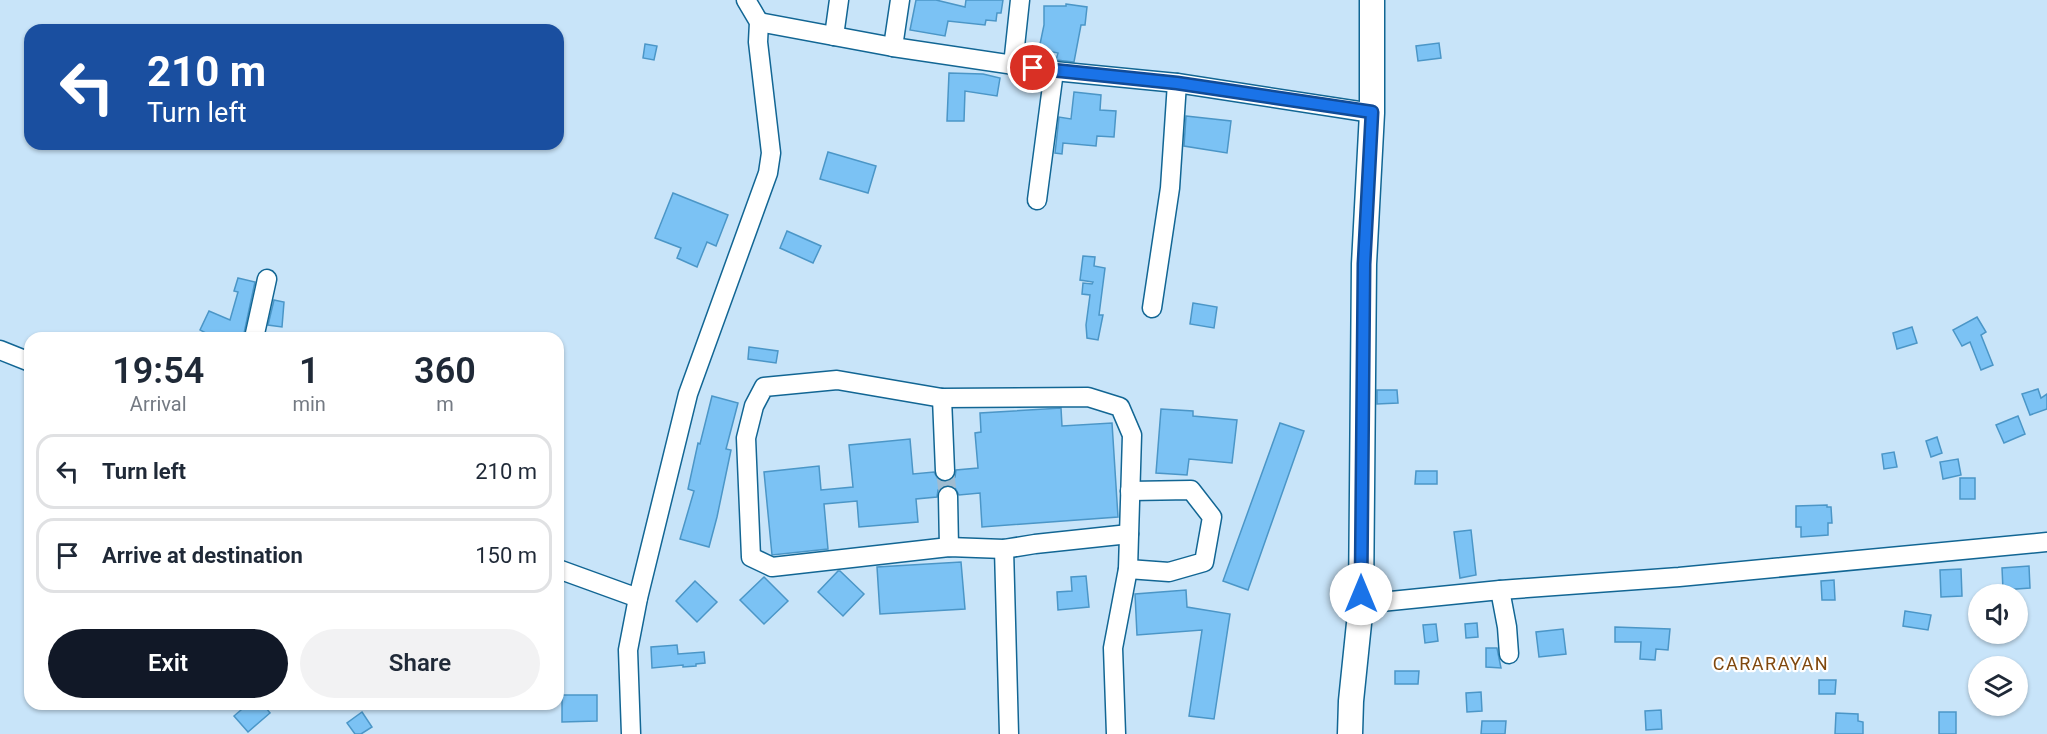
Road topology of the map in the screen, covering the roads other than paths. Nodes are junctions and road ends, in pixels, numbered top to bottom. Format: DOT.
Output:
graph roads {
  1 [pos="746,0"];
  2 [pos="839,0"];
  3 [pos="900,0"];
  4 [pos="1020,0"];
  5 [pos="1372,0"];
  6 [pos="759,22"];
  7 [pos="834,36"];
  8 [pos="893,47"];
  9 [pos="1013,65"];
  10 [pos="1054,71"];
  11 [pos="1177,83"];
  12 [pos="1372,112"];
  13 [pos="1037,200"];
  14 [pos="267,279"];
  15 [pos="1152,308"];
  16 [pos="255,332"];
  17 [pos="0,350"];
  18 [pos="24,360"];
  19 [pos="942,398"];
  20 [pos="945,471"];
  21 [pos="1130,491"];
  22 [pos="948,496"];
  23 [pos="1130,534"];
  24 [pos="2047,542"];
  25 [pos="949,547"];
  26 [pos="1004,549"];
  27 [pos="1128,569"];
  28 [pos="564,570"];
  29 [pos="1500,590"];
  30 [pos="638,598"];
  31 [pos="1361,604"];
  32 [pos="1509,654"];
  33 [pos="631,734"];
  34 [pos="1010,734"];
  35 [pos="1116,734"];
  36 [pos="1350,734"];
  1 -- 6 [label="street"];
  2 -- 7 [label="street"];
  3 -- 8 [label="street"];
  4 -- 9 [label="street"];
  5 -- 12 [label="main road"];
  6 -- 7 [label="street"];
  6 -- 30 [label="street"];
  7 -- 8 [label="street"];
  8 -- 9 [label="street"];
  9 -- 10 [label="street"];
  10 -- 11 [label="street"];
  10 -- 13 [label="street"];
  11 -- 12 [label="street"];
  11 -- 15 [label="street"];
  12 -- 31 [label="main road"];
  14 -- 16 [label="street"];
  17 -- 18 [label="street"];
  19 -- 20 [label="street"];
  19 -- 21 [label="street"];
  19 -- 25 [label="street"];
  21 -- 23 [label="street"];
  21 -- 27 [label="street"];
  22 -- 25 [label="street"];
  23 -- 26 [label="street"];
  23 -- 27 [label="street"];
  24 -- 29 [label="street"];
  25 -- 26 [label="street"];
  26 -- 34 [label="street"];
  27 -- 35 [label="street"];
  28 -- 30 [label="street"];
  29 -- 31 [label="street"];
  29 -- 32 [label="street"];
  30 -- 33 [label="street"];
  31 -- 36 [label="main road"];
}
